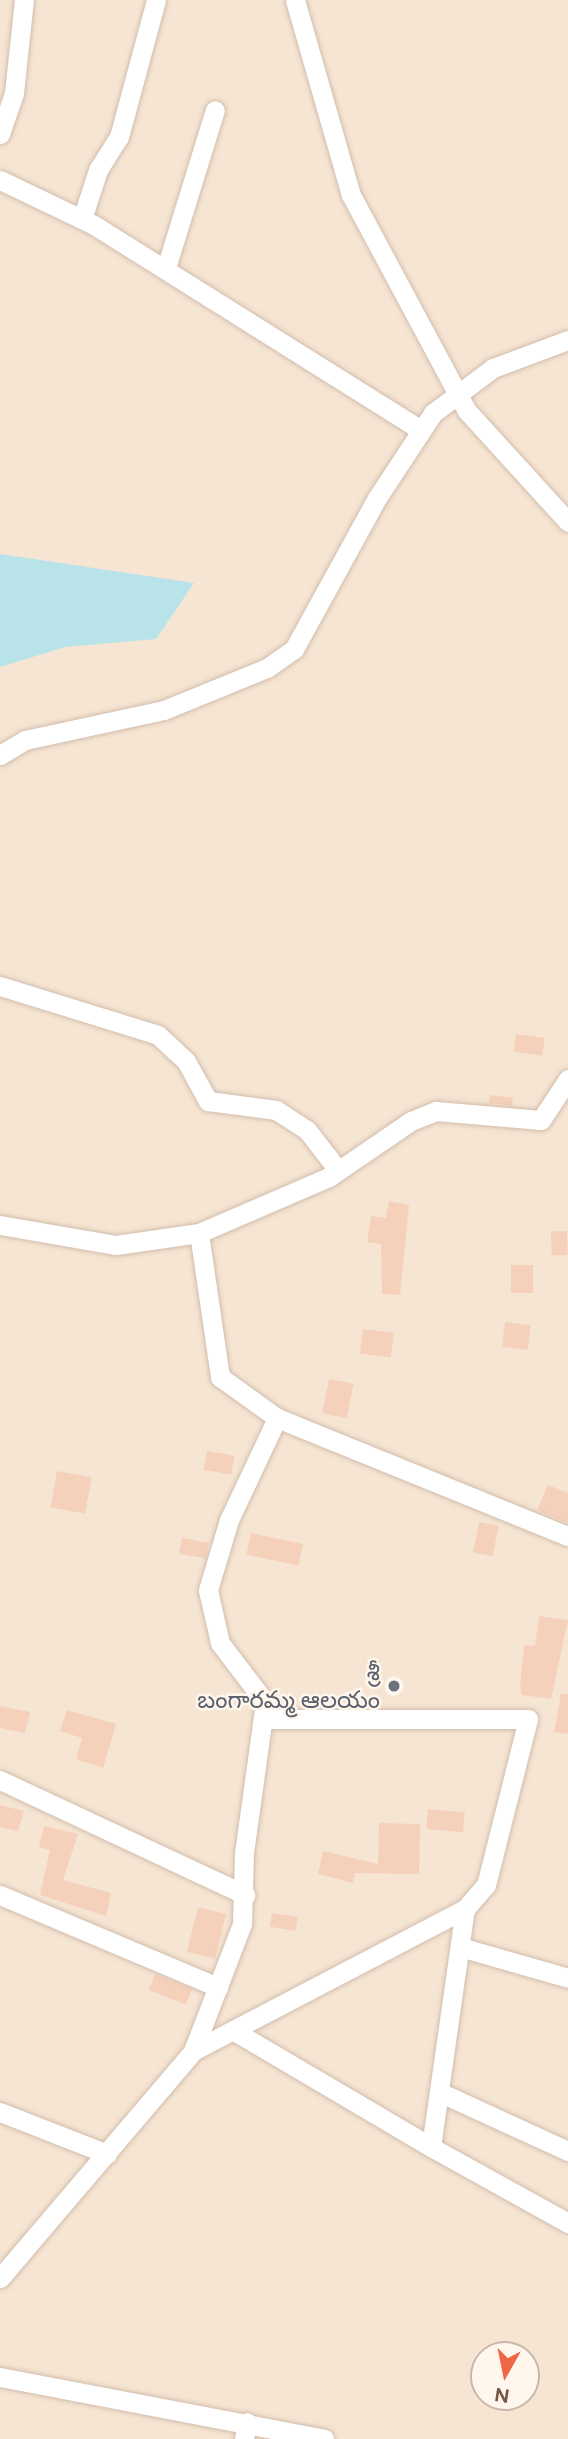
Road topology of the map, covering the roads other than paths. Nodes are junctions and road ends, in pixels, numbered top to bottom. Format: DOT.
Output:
graph roads {
  1 [pos="24,0"];
  2 [pos="156,0"];
  3 [pos="295,0"];
  4 [pos="215,110"];
  5 [pos="0,134"];
  6 [pos="0,180"];
  7 [pos="82,219"];
  8 [pos="166,268"];
  9 [pos="568,340"];
  10 [pos="458,392"];
  11 [pos="421,430"];
  12 [pos="568,522"];
  13 [pos="0,755"];
  14 [pos="0,986"];
  15 [pos="568,1079"];
  16 [pos="338,1170"];
  17 [pos="0,1225"];
  18 [pos="199,1233"];
  19 [pos="277,1418"];
  20 [pos="568,1536"];
  21 [pos="265,1719"];
  22 [pos="0,1780"];
  23 [pos="0,1895"];
  24 [pos="245,1895"];
  25 [pos="465,1909"];
  26 [pos="460,1947"];
  27 [pos="568,1978"];
  28 [pos="218,1987"];
  29 [pos="234,2031"];
  30 [pos="193,2051"];
  31 [pos="439,2092"];
  32 [pos="0,2112"];
  33 [pos="431,2147"];
  34 [pos="568,2151"];
  35 [pos="107,2154"];
  36 [pos="568,2223"];
  37 [pos="0,2278"];
  38 [pos="0,2377"];
  39 [pos="245,2430"];
  40 [pos="324,2439"];
  1 -- 5 [label="street"];
  2 -- 7 [label="street"];
  3 -- 10 [label="street"];
  4 -- 8 [label="street"];
  6 -- 7 [label="street"];
  7 -- 8 [label="street"];
  8 -- 11 [label="street"];
  9 -- 10 [label="street"];
  10 -- 11 [label="street"];
  10 -- 12 [label="street"];
  11 -- 13 [label="street"];
  14 -- 16 [label="street"];
  15 -- 16 [label="street"];
  16 -- 18 [label="street"];
  17 -- 18 [label="street"];
  18 -- 19 [label="street"];
  19 -- 20 [label="street"];
  19 -- 21 [label="street"];
  21 -- 24 [label="street"];
  21 -- 25 [label="street"];
  22 -- 24 [label="street"];
  23 -- 28 [label="street"];
  24 -- 28 [label="street"];
  25 -- 26 [label="street"];
  25 -- 29 [label="street"];
  26 -- 27 [label="street"];
  26 -- 31 [label="street"];
  28 -- 30 [label="street"];
  29 -- 30 [label="street"];
  29 -- 33 [label="street"];
  30 -- 35 [label="street"];
  31 -- 33 [label="street"];
  31 -- 34 [label="street"];
  32 -- 35 [label="street"];
  33 -- 36 [label="street"];
  35 -- 37 [label="street"];
  38 -- 39 [label="street"];
  39 -- 40 [label="street"];
}
